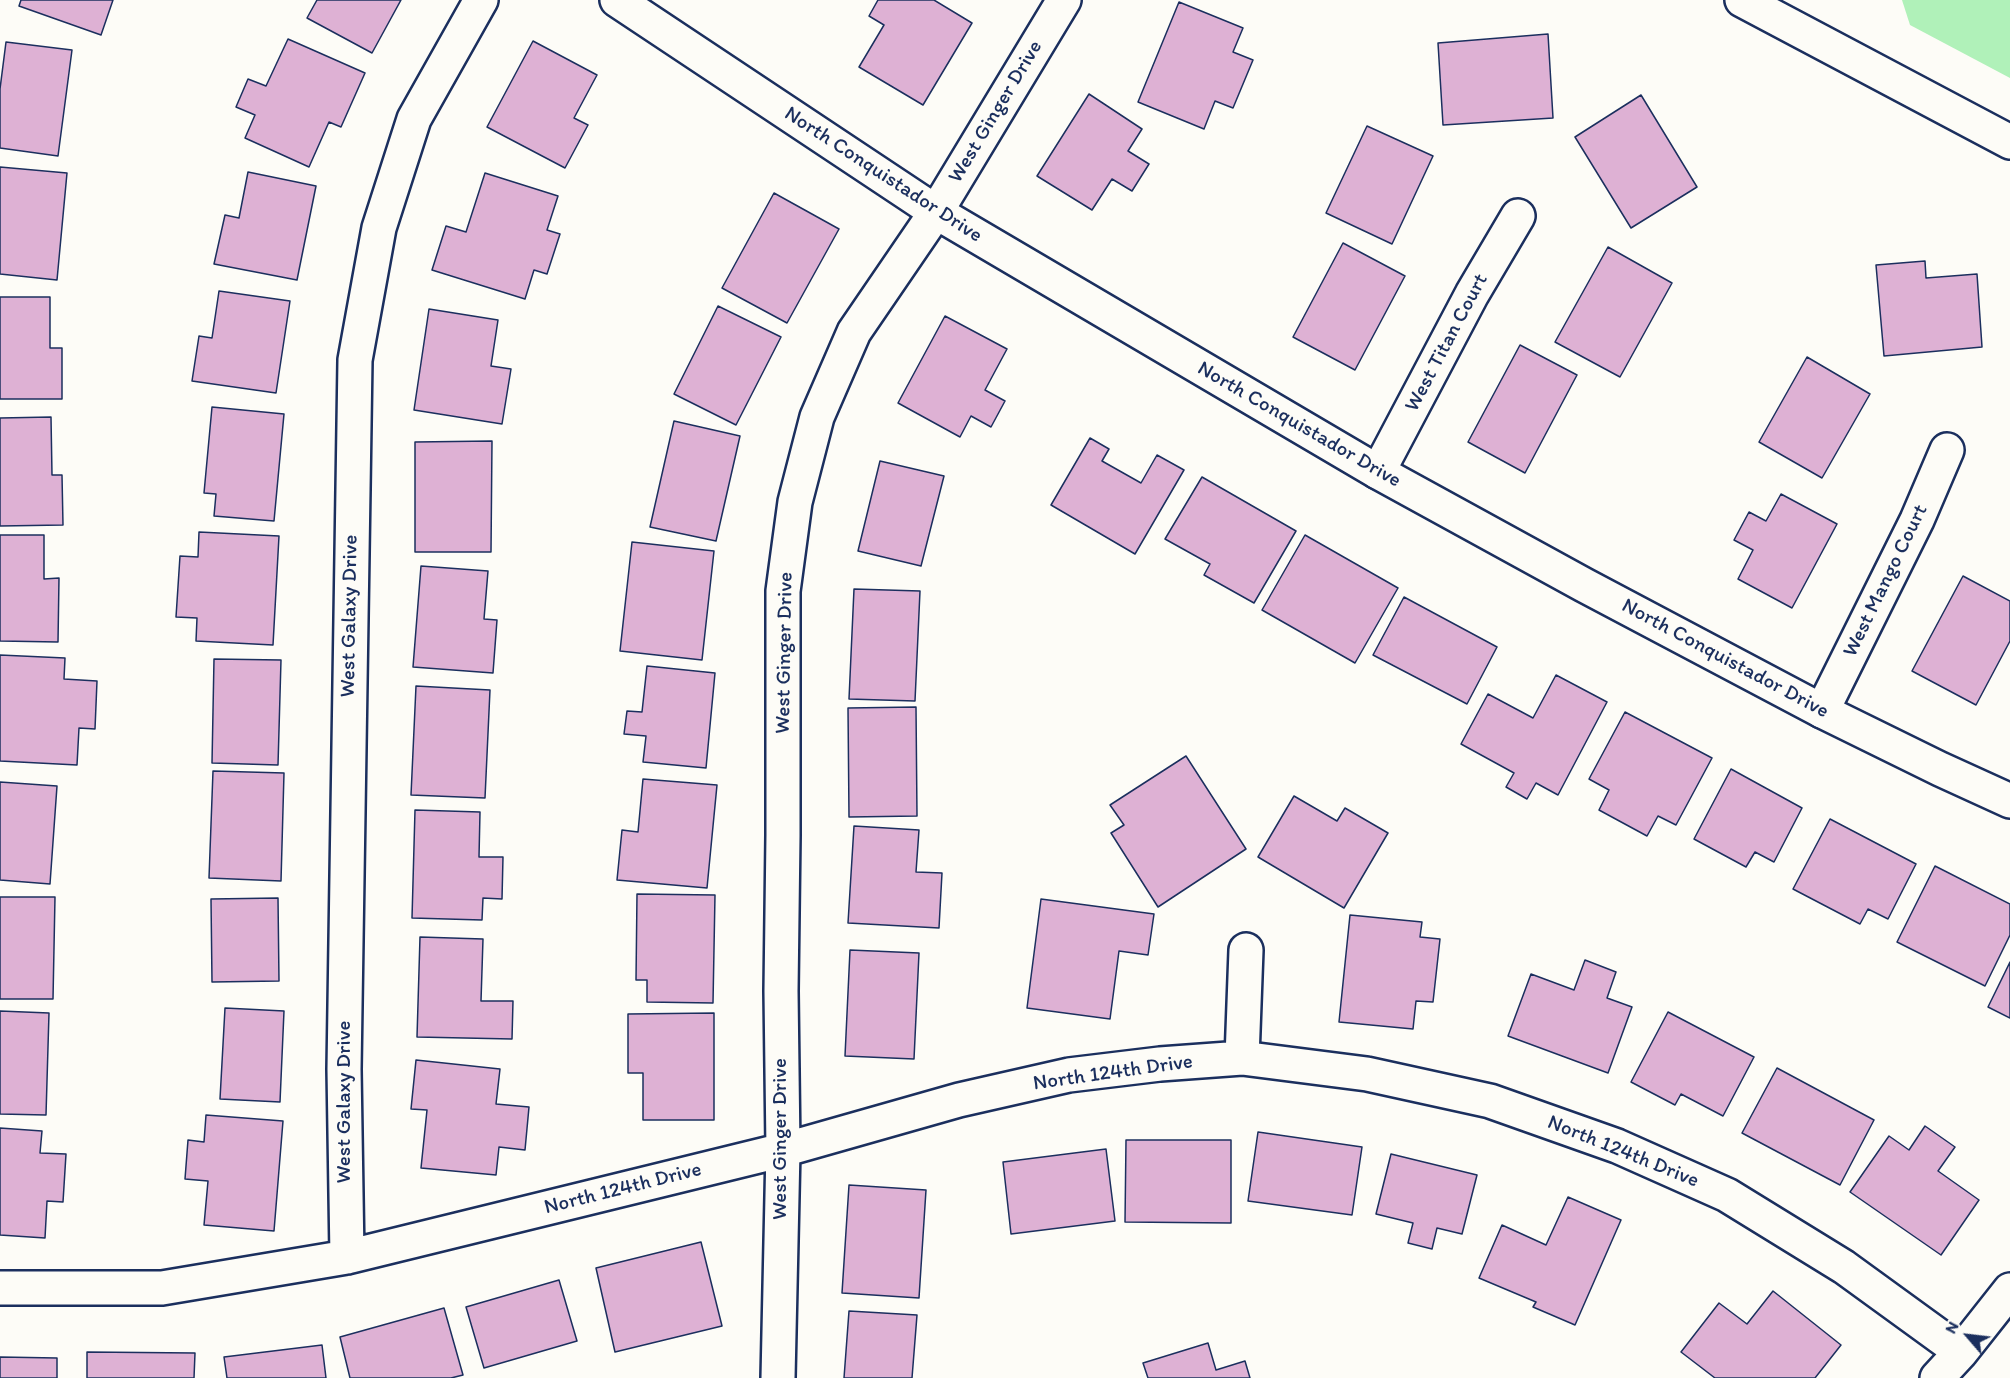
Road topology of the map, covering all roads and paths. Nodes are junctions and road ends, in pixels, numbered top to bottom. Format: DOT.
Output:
graph roads {
  1 [pos="481,0"];
  2 [pos="617,0"];
  3 [pos="1064,0"];
  4 [pos="1742,0"];
  5 [pos="1781,9"];
  6 [pos="2010,142"];
  7 [pos="936,212"];
  8 [pos="1518,216"];
  9 [pos="1947,450"];
  10 [pos="1378,472"];
  11 [pos="1822,711"];
  12 [pos="2010,801"];
  13 [pos="1246,950"];
  14 [pos="1242,1058"];
  15 [pos="783,1150"];
  16 [pos="347,1257"];
  17 [pos="0,1288"];
  18 [pos="2010,1290"];
  19 [pos="1961,1352"];
  20 [pos="778,1378"];
  21 [pos="1937,1378"];
  1 -- 16 [label="street, West Galaxy Drive"];
  2 -- 7 [label="street, North Conquistador Drive"];
  3 -- 7 [label="street, West Ginger Drive"];
  4 -- 5 [label="street"];
  5 -- 6 [label="street"];
  7 -- 10 [label="street, North Conquistador Drive"];
  7 -- 15 [label="street, West Ginger Drive"];
  8 -- 10 [label="street, West Titan Court"];
  9 -- 11 [label="street, West Mango Court"];
  10 -- 11 [label="street, North Conquistador Drive"];
  11 -- 12 [label="street, North Conquistador Drive"];
  13 -- 14 [label="street"];
  14 -- 15 [label="street, North 124th Drive"];
  14 -- 19 [label="street, North 124th Drive"];
  15 -- 16 [label="street, North 124th Drive"];
  15 -- 20 [label="street, West Ginger Drive"];
  16 -- 17 [label="street, North 124th Drive"];
  18 -- 19 [label="street"];
  19 -- 21 [label="street"];
}
